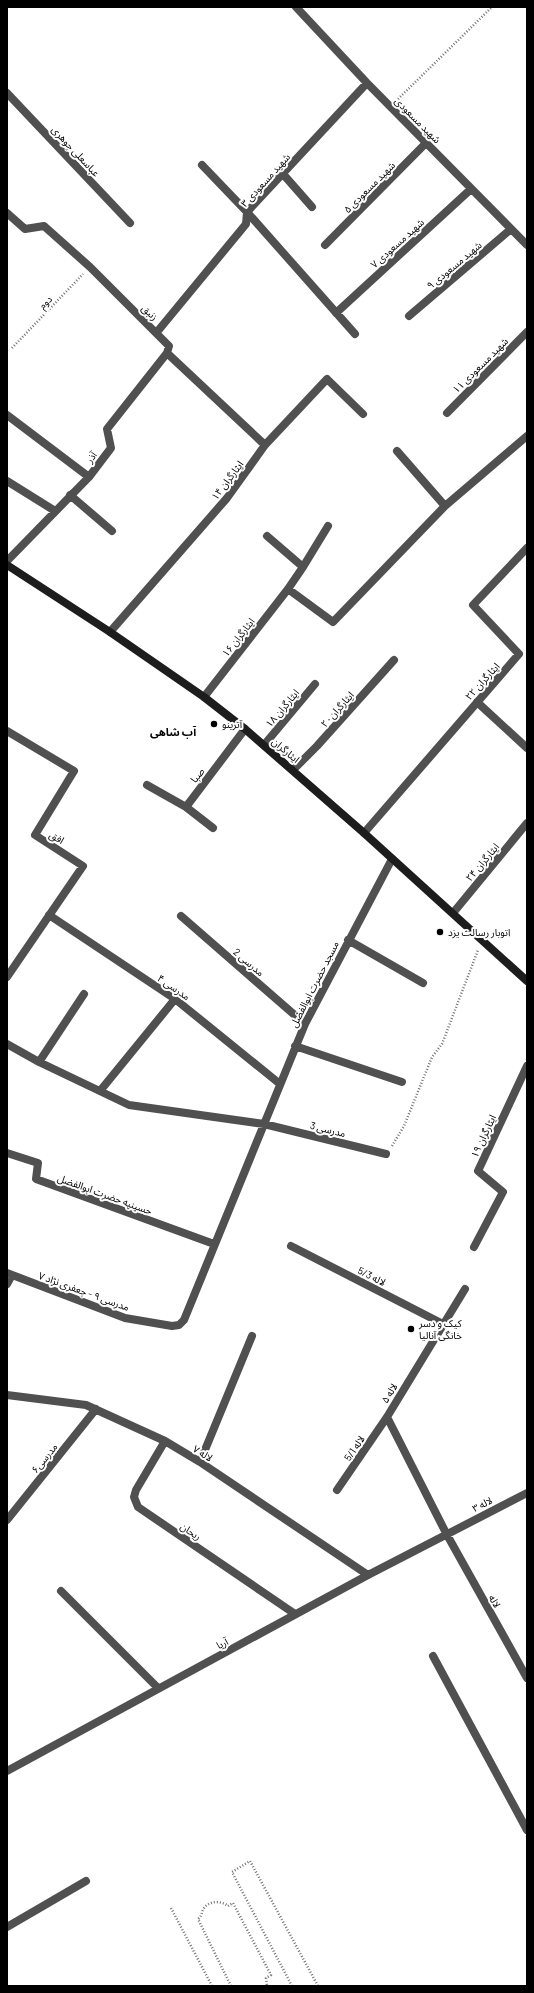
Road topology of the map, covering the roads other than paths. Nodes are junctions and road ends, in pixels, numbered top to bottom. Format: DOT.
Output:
graph roads {
  1 [pos="296,7"];
  2 [pos="368,83"];
  3 [pos="7,94"];
  4 [pos="426,143"];
  5 [pos="202,165"];
  6 [pos="283,174"];
  7 [pos="471,189"];
  8 [pos="312,207"];
  9 [pos="247,212"];
  10 [pos="7,213"];
  11 [pos="130,223"];
  12 [pos="511,229"];
  13 [pos="325,245"];
  14 [pos="527,245"];
  15 [pos="336,313"];
  16 [pos="409,316"];
  17 [pos="157,332"];
  18 [pos="527,332"];
  19 [pos="355,334"];
  20 [pos="167,353"];
  21 [pos="447,413"];
  22 [pos="363,414"];
  23 [pos="7,416"];
  24 [pos="527,436"];
  25 [pos="265,445"];
  26 [pos="397,451"];
  27 [pos="89,477"];
  28 [pos="7,481"];
  29 [pos="70,495"];
  30 [pos="445,506"];
  31 [pos="55,511"];
  32 [pos="328,526"];
  33 [pos="112,531"];
  34 [pos="267,536"];
  35 [pos="527,548"];
  36 [pos="7,561"];
  37 [pos="7,565"];
  38 [pos="302,567"];
  39 [pos="288,589"];
  40 [pos="110,632"];
  41 [pos="394,660"];
  42 [pos="315,684"];
  43 [pos="204,697"];
  44 [pos="477,702"];
  45 [pos="245,729"];
  46 [pos="7,731"];
  47 [pos="264,744"];
  48 [pos="527,748"];
  49 [pos="293,770"];
  50 [pos="147,784"];
  51 [pos="186,807"];
  52 [pos="527,823"];
  53 [pos="212,828"];
  54 [pos="364,833"];
  55 [pos="392,859"];
  56 [pos="453,913"];
  57 [pos="50,915"];
  58 [pos="181,916"];
  59 [pos="348,940"];
  60 [pos="7,977"];
  61 [pos="527,981"];
  62 [pos="423,983"];
  63 [pos="84,994"];
  64 [pos="175,998"];
  65 [pos="305,1024"];
  66 [pos="7,1044"];
  67 [pos="295,1046"];
  68 [pos="39,1062"];
  69 [pos="527,1066"];
  70 [pos="402,1082"];
  71 [pos="280,1084"];
  72 [pos="100,1091"];
  73 [pos="264,1124"];
  74 [pos="7,1153"];
  75 [pos="386,1154"];
  76 [pos="214,1244"];
  77 [pos="291,1246"];
  78 [pos="474,1247"];
  79 [pos="9,1274"];
  80 [pos="7,1284"];
  81 [pos="465,1289"];
  82 [pos="443,1324"];
  83 [pos="179,1325"];
  84 [pos="252,1336"];
  85 [pos="7,1395"];
  86 [pos="96,1409"];
  87 [pos="387,1417"];
  88 [pos="165,1441"];
  89 [pos="200,1462"];
  90 [pos="337,1490"];
  91 [pos="527,1493"];
  92 [pos="7,1520"];
  93 [pos="446,1533"];
  94 [pos="368,1575"];
  95 [pos="61,1591"];
  96 [pos="295,1614"];
  97 [pos="433,1656"];
  98 [pos="527,1678"];
  99 [pos="158,1688"];
  100 [pos="7,1771"];
  101 [pos="527,1830"];
  102 [pos="86,1881"];
  103 [pos="7,1927"];
  1 -- 2 [label="street, شهید مسعودی"];
  2 -- 4 [label="street, شهید مسعودی"];
  2 -- 6 [label="street, شهید مسعودی ۳"];
  3 -- 11 [label="street, عباسعلی جوهری"];
  4 -- 7 [label="street, شهید مسعودی"];
  4 -- 13 [label="street, شهید مسعودی ۵"];
  5 -- 9 [label="street"];
  6 -- 8 [label="street"];
  6 -- 9 [label="street, شهید مسعودی ۳"];
  7 -- 12 [label="street, شهید مسعودی"];
  7 -- 15 [label="street, شهید مسعودی ۷"];
  9 -- 15 [label="street"];
  9 -- 17 [label="street, شهید مسعودی ۳"];
  10 -- 17 [label="street, زنبق"];
  12 -- 14 [label="street, شهید مسعودی"];
  12 -- 16 [label="street, شهید مسعودی ۹"];
  15 -- 19 [label="street"];
  17 -- 20 [label="street, زنبق"];
  18 -- 21 [label="street, شهید مسعودی ۱۱"];
  20 -- 25 [label="street, زنبق"];
  20 -- 27 [label="street, آذر"];
  22 -- 25 [label="street, ایثارگران ۱۴"];
  23 -- 27 [label="street"];
  24 -- 30 [label="street"];
  25 -- 40 [label="street, ایثارگران ۱۴"];
  26 -- 30 [label="street"];
  27 -- 29 [label="street, آذر"];
  28 -- 31 [label="street"];
  29 -- 31 [label="street, آذر"];
  29 -- 33 [label="street"];
  30 -- 39 [label="street"];
  31 -- 36 [label="street, آذر"];
  32 -- 38 [label="street, ایثارگران ۱۶"];
  34 -- 38 [label="street"];
  35 -- 44 [label="street, ایثارگران ۲۲"];
  37 -- 40 [label="main road, ایثارگران"];
  38 -- 39 [label="street, ایثارگران ۱۶"];
  39 -- 43 [label="street, ایثارگران ۱۶"];
  40 -- 43 [label="main road, ایثارگران"];
  41 -- 49 [label="street, ۲۰ایثارگران"];
  42 -- 47 [label="street, ایثارگران ۱۸"];
  43 -- 45 [label="main road, ایثارگران"];
  44 -- 48 [label="street"];
  44 -- 54 [label="street, ایثارگران ۲۲"];
  45 -- 47 [label="main road, ایثارگران"];
  45 -- 51 [label="street, صبا"];
  46 -- 57 [label="street, افق"];
  47 -- 49 [label="main road, ایثارگران"];
  49 -- 54 [label="main road, ایثارگران"];
  50 -- 51 [label="street"];
  51 -- 53 [label="street"];
  52 -- 56 [label="street, ایثارگران ۲۴"];
  54 -- 55 [label="main road, ایثارگران"];
  55 -- 56 [label="main road, ایثارگران"];
  55 -- 59 [label="street, مسجد حضرت ابوالفضل"];
  56 -- 61 [label="main road, ایثارگران"];
  57 -- 60 [label="street, افق"];
  57 -- 64 [label="street, مدرسی ۴"];
  58 -- 65 [label="street, مدرسی 2"];
  59 -- 62 [label="street"];
  59 -- 65 [label="street, مسجد حضرت ابوالفضل"];
  63 -- 68 [label="street"];
  64 -- 71 [label="street, مدرسی ۴"];
  64 -- 72 [label="street"];
  65 -- 67 [label="street, مسجد حضرت ابوالفضل"];
  66 -- 68 [label="street"];
  67 -- 70 [label="street"];
  67 -- 71 [label="street, مسجد حضرت ابوالفضل"];
  68 -- 72 [label="street"];
  69 -- 78 [label="street, ایثارگران ۱‍۹"];
  71 -- 73 [label="street, مسجد حضرت ابوالفضل"];
  72 -- 73 [label="street"];
  73 -- 75 [label="street, مدرسی 3"];
  73 -- 76 [label="street, مسجد حضرت ابوالفضل"];
  74 -- 76 [label="street, حسینیه حضرت ابوالفضل"];
  76 -- 83 [label="street, مسجد حضرت ابوالفضل"];
  77 -- 82 [label="street, لاله 5/3"];
  79 -- 80 [label="street"];
  79 -- 83 [label="street, مدرسی ۹ - جعفری نژاد ۷"];
  81 -- 82 [label="street, لاله ۵"];
  82 -- 87 [label="street, لاله ۵"];
  84 -- 89 [label="street"];
  85 -- 86 [label="street, لاله ۷"];
  86 -- 88 [label="street, لاله ۷"];
  86 -- 92 [label="street, مدرسی۶"];
  87 -- 90 [label="street, لاله 5/1"];
  87 -- 93 [label="street, لاله ۵"];
  88 -- 89 [label="street, لاله ۷"];
  88 -- 96 [label="street, ریحان"];
  89 -- 94 [label="street, لاله ۷"];
  91 -- 93 [label="street, لاله ۳"];
  93 -- 94 [label="street, آریا"];
  93 -- 98 [label="street, لاله"];
  94 -- 96 [label="street, آریا"];
  95 -- 99 [label="street"];
  96 -- 99 [label="street, آریا"];
  97 -- 101 [label="street"];
  99 -- 100 [label="street, آریا"];
  102 -- 103 [label="street"];
}
